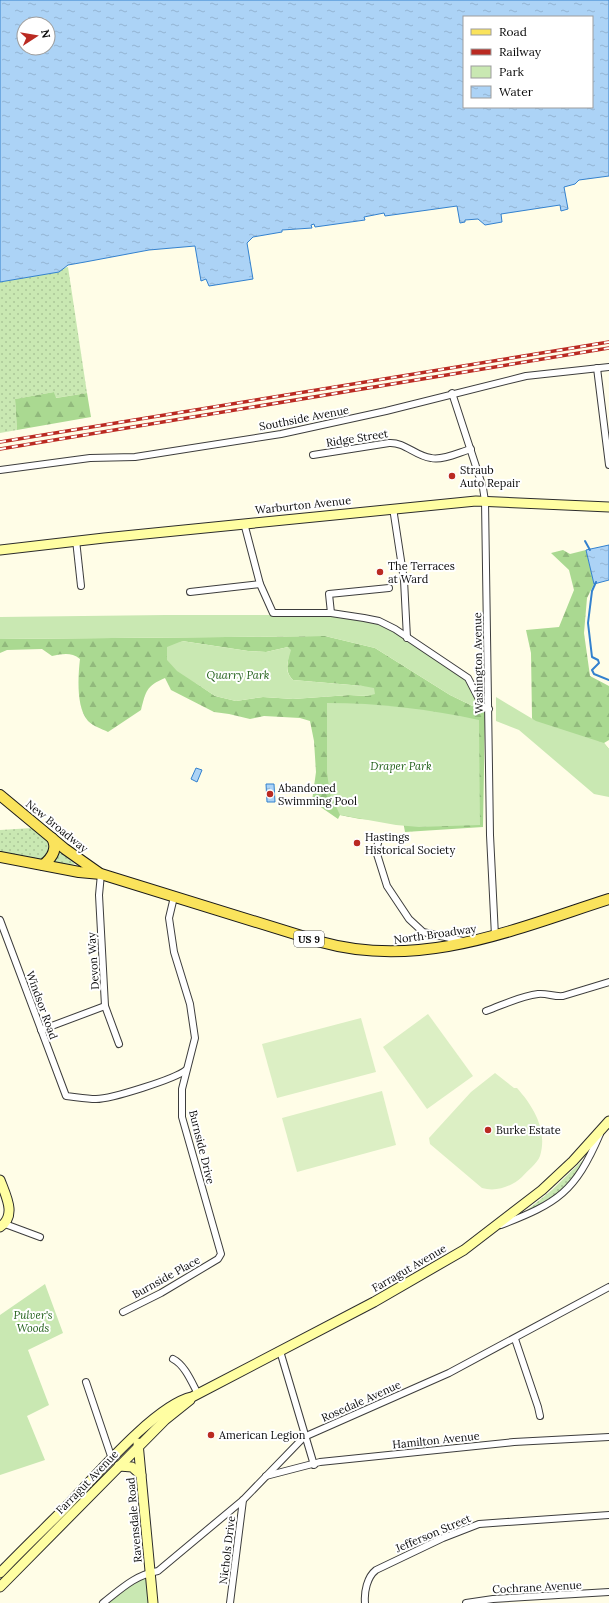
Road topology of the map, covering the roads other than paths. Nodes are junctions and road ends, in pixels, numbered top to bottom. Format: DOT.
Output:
graph roads {
  1 [pos="609,367"];
  2 [pos="597,368"];
  3 [pos="452,393"];
  4 [pos="471,449"];
  5 [pos="313,456"];
  6 [pos="609,465"];
  7 [pos="0,470"];
  8 [pos="485,501"];
  9 [pos="609,507"];
  10 [pos="393,508"];
  11 [pos="244,523"];
  12 [pos="76,540"];
  13 [pos="0,550"];
  14 [pos="260,584"];
  15 [pos="81,586"];
  16 [pos="389,588"];
  17 [pos="190,592"];
  18 [pos="331,613"];
  19 [pos="407,638"];
  20 [pos="489,708"];
  21 [pos="0,794"];
  22 [pos="52,838"];
  23 [pos="379,839"];
  24 [pos="0,857"];
  25 [pos="43,865"];
  26 [pos="101,874"];
  27 [pos="174,897"];
  28 [pos="608,902"];
  29 [pos="0,920"];
  30 [pos="495,936"];
  31 [pos="466,943"];
  32 [pos="609,982"];
  33 [pos="105,1006"];
  34 [pos="486,1011"];
  35 [pos="40,1030"];
  36 [pos="119,1044"];
  37 [pos="186,1070"];
  38 [pos="609,1121"];
  39 [pos="602,1130"];
  40 [pos="0,1180"];
  41 [pos="2,1225"];
  42 [pos="496,1227"];
  43 [pos="40,1237"];
  44 [pos="218,1259"];
  45 [pos="609,1287"];
  46 [pos="123,1312"];
  47 [pos="515,1338"];
  48 [pos="280,1351"];
  49 [pos="173,1359"];
  50 [pos="86,1382"];
  51 [pos="195,1395"];
  52 [pos="540,1416"];
  53 [pos="136,1436"];
  54 [pos="304,1437"];
  55 [pos="609,1437"];
  56 [pos="139,1446"];
  57 [pos="112,1459"];
  58 [pos="314,1465"];
  59 [pos="119,1466"];
  60 [pos="142,1476"];
  61 [pos="266,1476"];
  62 [pos="244,1500"];
  63 [pos="65,1508"];
  64 [pos="72,1515"];
  65 [pos="609,1515"];
  66 [pos="23,1550"];
  67 [pos="30,1557"];
  68 [pos="3,1570"];
  69 [pos="150,1573"];
  70 [pos="13,1574"];
  71 [pos="0,1587"];
  72 [pos="609,1592"];
  73 [pos="103,1603"];
  74 [pos="153,1603"];
  75 [pos="230,1603"];
  76 [pos="366,1603"];
  77 [pos="466,1603"];
  1 -- 2 [label="street, Southside Avenue"];
  2 -- 3 [label="street, Southside Avenue"];
  2 -- 6 [label="street"];
  3 -- 4 [label="street, Washington Avenue"];
  3 -- 7 [label="street, Southside Avenue"];
  4 -- 5 [label="street, Ridge Street"];
  4 -- 8 [label="street, Washington Avenue"];
  8 -- 9 [label="main road, Warburton Avenue"];
  8 -- 10 [label="main road, Warburton Avenue"];
  8 -- 20 [label="street, Washington Avenue"];
  10 -- 11 [label="main road, Warburton Avenue"];
  10 -- 19 [label="street"];
  11 -- 12 [label="main road, Warburton Avenue"];
  11 -- 14 [label="street"];
  12 -- 13 [label="main road, Warburton Avenue"];
  12 -- 15 [label="street"];
  14 -- 17 [label="street"];
  14 -- 18 [label="street"];
  16 -- 18 [label="street"];
  18 -- 19 [label="street"];
  19 -- 20 [label="street"];
  20 -- 30 [label="street, Washington Avenue"];
  21 -- 22 [label="main road, New Broadway / US 9"];
  22 -- 25 [label="main road"];
  22 -- 26 [label="main road, New Broadway / US 9"];
  23 -- 31 [label="street"];
  24 -- 25 [label="main road, US 9"];
  25 -- 26 [label="main road, US 9"];
  26 -- 27 [label="main road, North Broadway / US 9"];
  26 -- 33 [label="street, Devon Way"];
  27 -- 31 [label="main road, North Broadway / US 9"];
  27 -- 37 [label="street, Burnside Drive"];
  28 -- 30 [label="main road, North Broadway / US 9"];
  29 -- 35 [label="street, Windsor Road"];
  30 -- 31 [label="main road, North Broadway / US 9"];
  32 -- 34 [label="street"];
  33 -- 35 [label="street"];
  33 -- 36 [label="street, Devon Way"];
  35 -- 37 [label="street, Windsor Road"];
  37 -- 44 [label="street, Burnside Drive"];
  38 -- 39 [label="main road, Farragut Avenue"];
  39 -- 42 [label="main road, Farragut Avenue"];
  39 -- 42 [label="street"];
  40 -- 41 [label="main road"];
  41 -- 43 [label="street"];
  42 -- 48 [label="main road, Farragut Avenue"];
  44 -- 46 [label="street, Burnside Place"];
  45 -- 47 [label="street, Rosedale Avenue"];
  47 -- 52 [label="street"];
  47 -- 54 [label="street, Rosedale Avenue"];
  48 -- 51 [label="main road, Farragut Avenue"];
  48 -- 54 [label="street"];
  49 -- 51 [label="street"];
  50 -- 57 [label="street"];
  51 -- 53 [label="main road, Farragut Avenue"];
  51 -- 56 [label="main road, Farragut Avenue"];
  53 -- 56 [label="main road, Ravensdale Road"];
  53 -- 57 [label="main road, Farragut Avenue"];
  54 -- 58 [label="street"];
  54 -- 61 [label="street, Rosedale Avenue"];
  55 -- 58 [label="street, Hamilton Avenue"];
  56 -- 59 [label="main road, Farragut Avenue"];
  56 -- 60 [label="main road, Ravensdale Road"];
  57 -- 63 [label="main road, Farragut Avenue"];
  58 -- 61 [label="street, Hamilton Avenue"];
  59 -- 60 [label="main road"];
  59 -- 64 [label="main road, Farragut Avenue"];
  60 -- 69 [label="main road, Ravensdale Road"];
  61 -- 62 [label="street, Rosedale Avenue"];
  62 -- 69 [label="street, Rosedale Avenue"];
  62 -- 75 [label="street, Nichols Drive"];
  63 -- 64 [label="main road"];
  63 -- 66 [label="main road, Farragut Avenue"];
  64 -- 67 [label="main road, Farragut Avenue"];
  65 -- 76 [label="street, Jefferson Street"];
  66 -- 67 [label="main road"];
  66 -- 68 [label="main road, Farragut Avenue"];
  67 -- 70 [label="main road, Farragut Avenue"];
  68 -- 70 [label="main road"];
  69 -- 73 [label="street, Rosedale Avenue"];
  69 -- 74 [label="main road, Ravensdale Road"];
  70 -- 71 [label="main road, Farragut Avenue"];
  72 -- 77 [label="street, Cochrane Avenue"];
}
